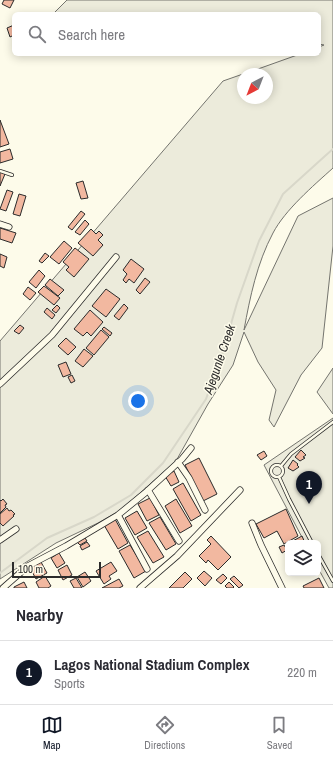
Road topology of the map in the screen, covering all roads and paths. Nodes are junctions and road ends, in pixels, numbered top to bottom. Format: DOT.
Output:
graph roads {
  1 [pos="0,171"];
  2 [pos="12,175"];
  3 [pos="0,224"];
  4 [pos="10,227"];
  5 [pos="116,258"];
  6 [pos="0,384"];
  7 [pos="333,422"];
  8 [pos="191,448"];
  9 [pos="178,462"];
  10 [pos="281,466"];
  11 [pos="279,478"];
  12 [pos="148,490"];
  13 [pos="240,490"];
  14 [pos="205,510"];
  15 [pos="118,515"];
  16 [pos="252,523"];
  17 [pos="16,529"];
  18 [pos="0,540"];
  19 [pos="310,540"];
  20 [pos="179,541"];
  21 [pos="321,559"];
  22 [pos="147,569"];
  23 [pos="333,581"];
  24 [pos="3,588"];
  25 [pos="140,588"];
  26 [pos="282,588"];
  1 -- 2 [label="lane"];
  3 -- 4 [label="street"];
  5 -- 6 [label="street"];
  7 -- 10 [label="lane"];
  8 -- 9 [label="street"];
  9 -- 12 [label="street"];
  9 -- 14 [label="street"];
  10 -- 11 [label="lane"];
  10 -- 11 [label="lane"];
  11 -- 19 [label="lane"];
  12 -- 15 [label="street"];
  12 -- 20 [label="street"];
  13 -- 25 [label="street"];
  15 -- 22 [label="street"];
  15 -- 24 [label="street"];
  16 -- 26 [label="street"];
  17 -- 18 [label="street"];
  21 -- 23 [label="lane"];
}
